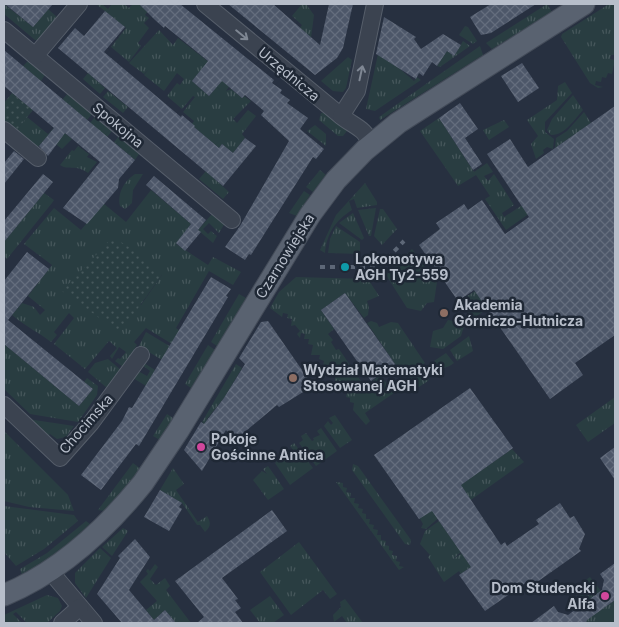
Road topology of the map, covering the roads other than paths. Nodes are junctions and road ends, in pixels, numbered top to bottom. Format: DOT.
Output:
graph roads {
  1 [pos="79,4"];
  2 [pos="205,4"];
  3 [pos="375,4"];
  4 [pos="584,4"];
  5 [pos="4,30"];
  6 [pos="36,56"];
  7 [pos="341,116"];
  8 [pos="4,130"];
  9 [pos="371,145"];
  10 [pos="38,158"];
  11 [pos="232,220"];
  12 [pos="141,355"];
  13 [pos="4,405"];
  14 [pos="50,571"];
  15 [pos="4,596"];
  16 [pos="80,607"];
  17 [pos="62,623"];
  18 [pos="94,623"];
  1 -- 6 [label="street"];
  2 -- 7 [label="street, Urzędnicza, one-way"];
  7 -- 3 [label="street, one-way"];
  4 -- 9 [label="main road, Czarnowiejska"];
  5 -- 6 [label="street, Spokojna"];
  6 -- 11 [label="street, Spokojna"];
  7 -- 9 [label="street, Urzędnicza"];
  8 -- 10 [label="street"];
  9 -- 14 [label="main road, Czarnowiejska"];
  12 -- 13 [label="street, Chocimska"];
  14 -- 15 [label="main road, Czarnowiejska"];
  14 -- 16 [label="street"];
  16 -- 17 [label="street"];
  16 -- 18 [label="street"];
}
